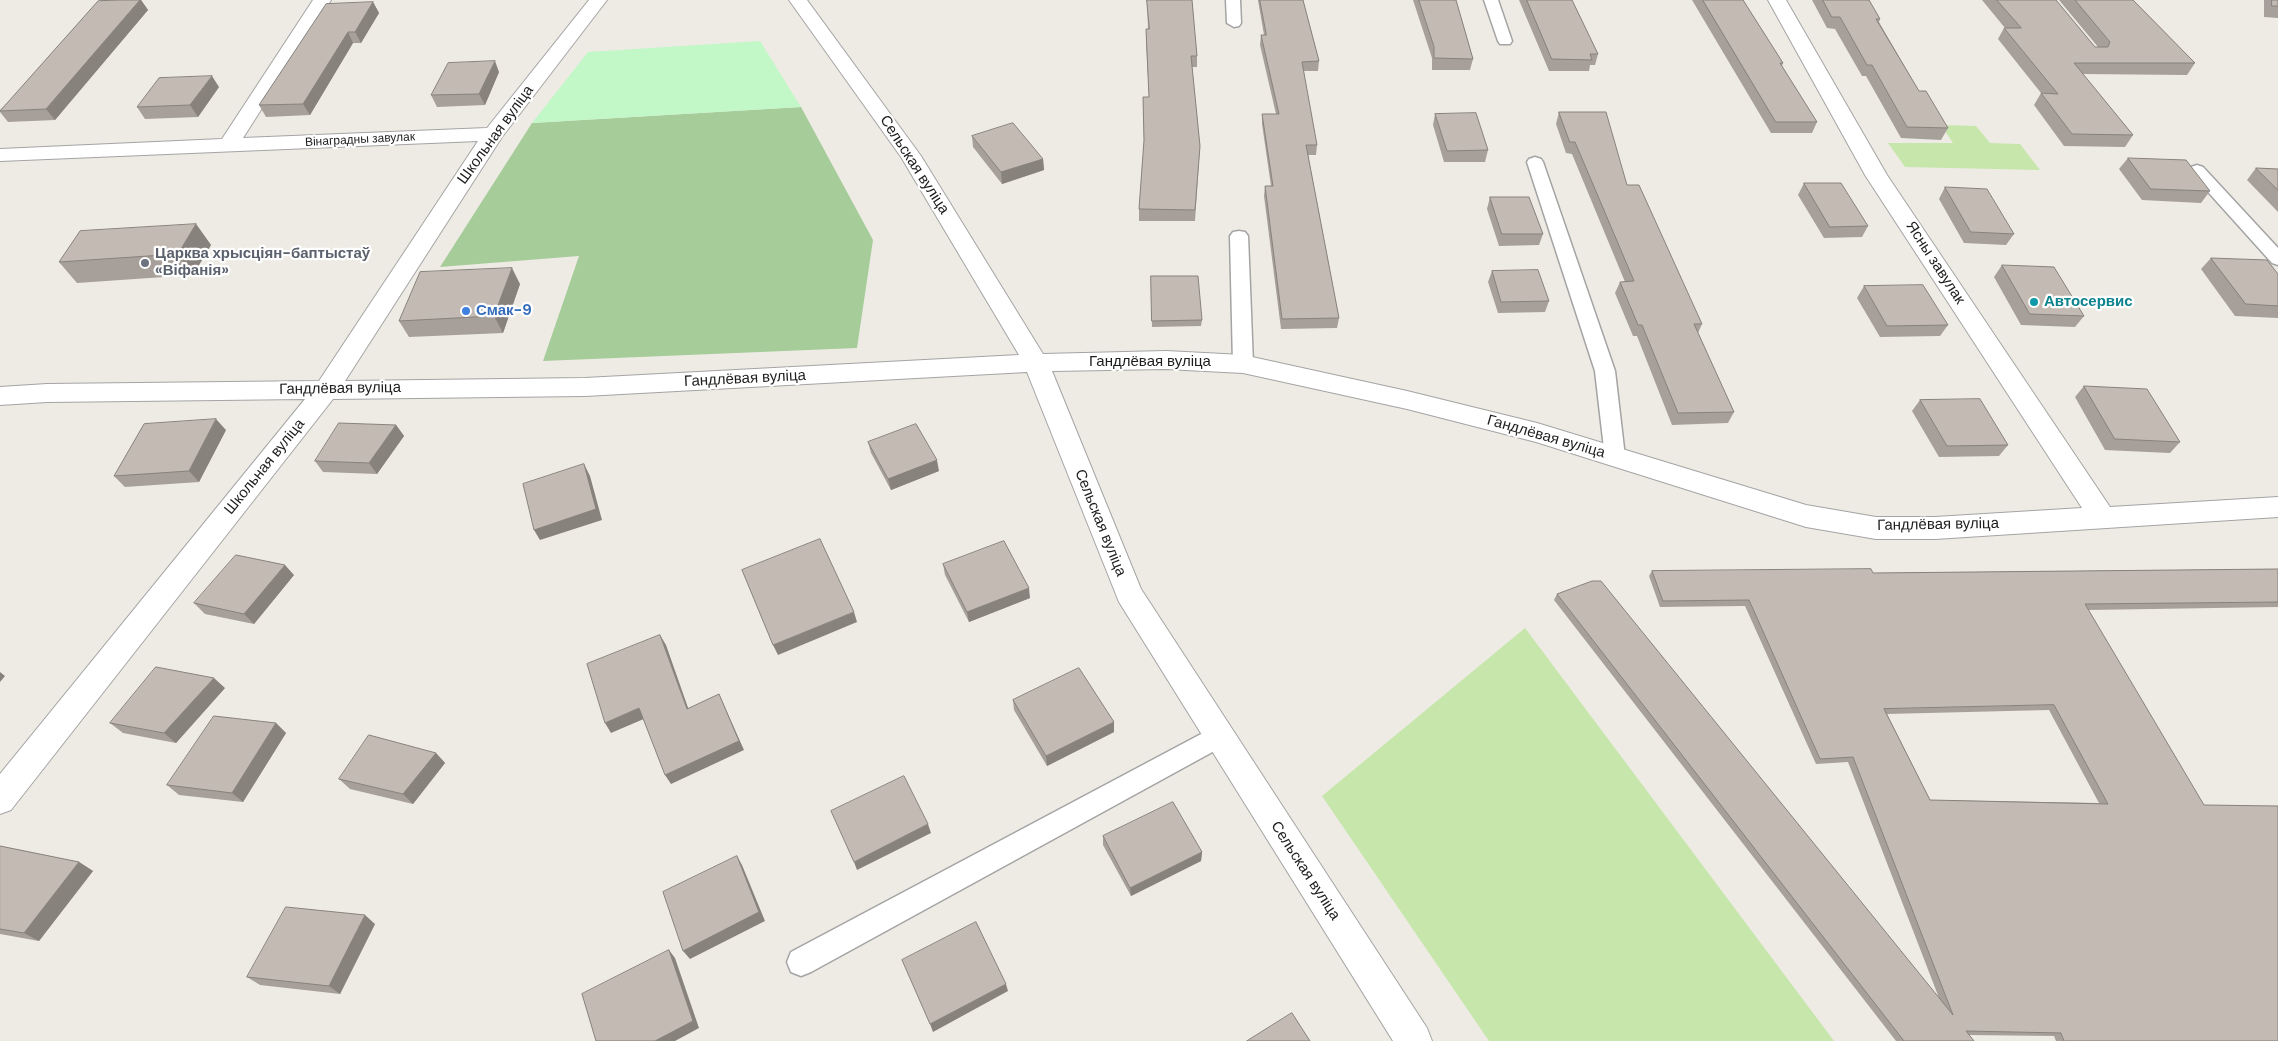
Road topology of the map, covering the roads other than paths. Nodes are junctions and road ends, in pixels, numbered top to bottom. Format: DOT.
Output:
graph roads {
  1 [pos="322,0"];
  2 [pos="598,0"];
  3 [pos="798,0"];
  4 [pos="1233,0"];
  5 [pos="1491,0"];
  6 [pos="1777,0"];
  7 [pos="1234,24"];
  8 [pos="1505,41"];
  9 [pos="493,134"];
  10 [pos="228,146"];
  11 [pos="0,155"];
  12 [pos="1535,162"];
  13 [pos="2197,170"];
  14 [pos="1239,236"];
  15 [pos="2278,259"];
  16 [pos="1036,363"];
  17 [pos="1243,364"];
  18 [pos="327,390"];
  19 [pos="0,396"];
  20 [pos="1615,457"];
  21 [pos="2278,507"];
  22 [pos="2104,519"];
  23 [pos="1218,736"];
  24 [pos="0,798"];
  25 [pos="801,962"];
  26 [pos="1414,1041"];
  1 -- 10 [label="street"];
  2 -- 9 [label="street, Школьная вуліца"];
  3 -- 16 [label="street, Сельская вуліца"];
  4 -- 7 [label="lane"];
  5 -- 8 [label="lane"];
  6 -- 22 [label="street, Ясны завулак"];
  9 -- 10 [label="street, Вінаградны завулак"];
  9 -- 18 [label="street, Школьная вуліца"];
  10 -- 11 [label="street, Вінаградны завулак"];
  12 -- 20 [label="lane"];
  13 -- 15 [label="lane"];
  14 -- 17 [label="lane"];
  16 -- 17 [label="street, Гандлёвая вуліца"];
  16 -- 18 [label="street, Гандлёвая вуліца"];
  16 -- 23 [label="street, Сельская вуліца"];
  17 -- 20 [label="street, Гандлёвая вуліца"];
  18 -- 19 [label="street, Гандлёвая вуліца"];
  18 -- 24 [label="street, Школьная вуліца"];
  20 -- 22 [label="street, Гандлёвая вуліца"];
  21 -- 22 [label="street, Гандлёвая вуліца"];
  23 -- 25 [label="lane"];
  23 -- 26 [label="street, Сельская вуліца"];
}
